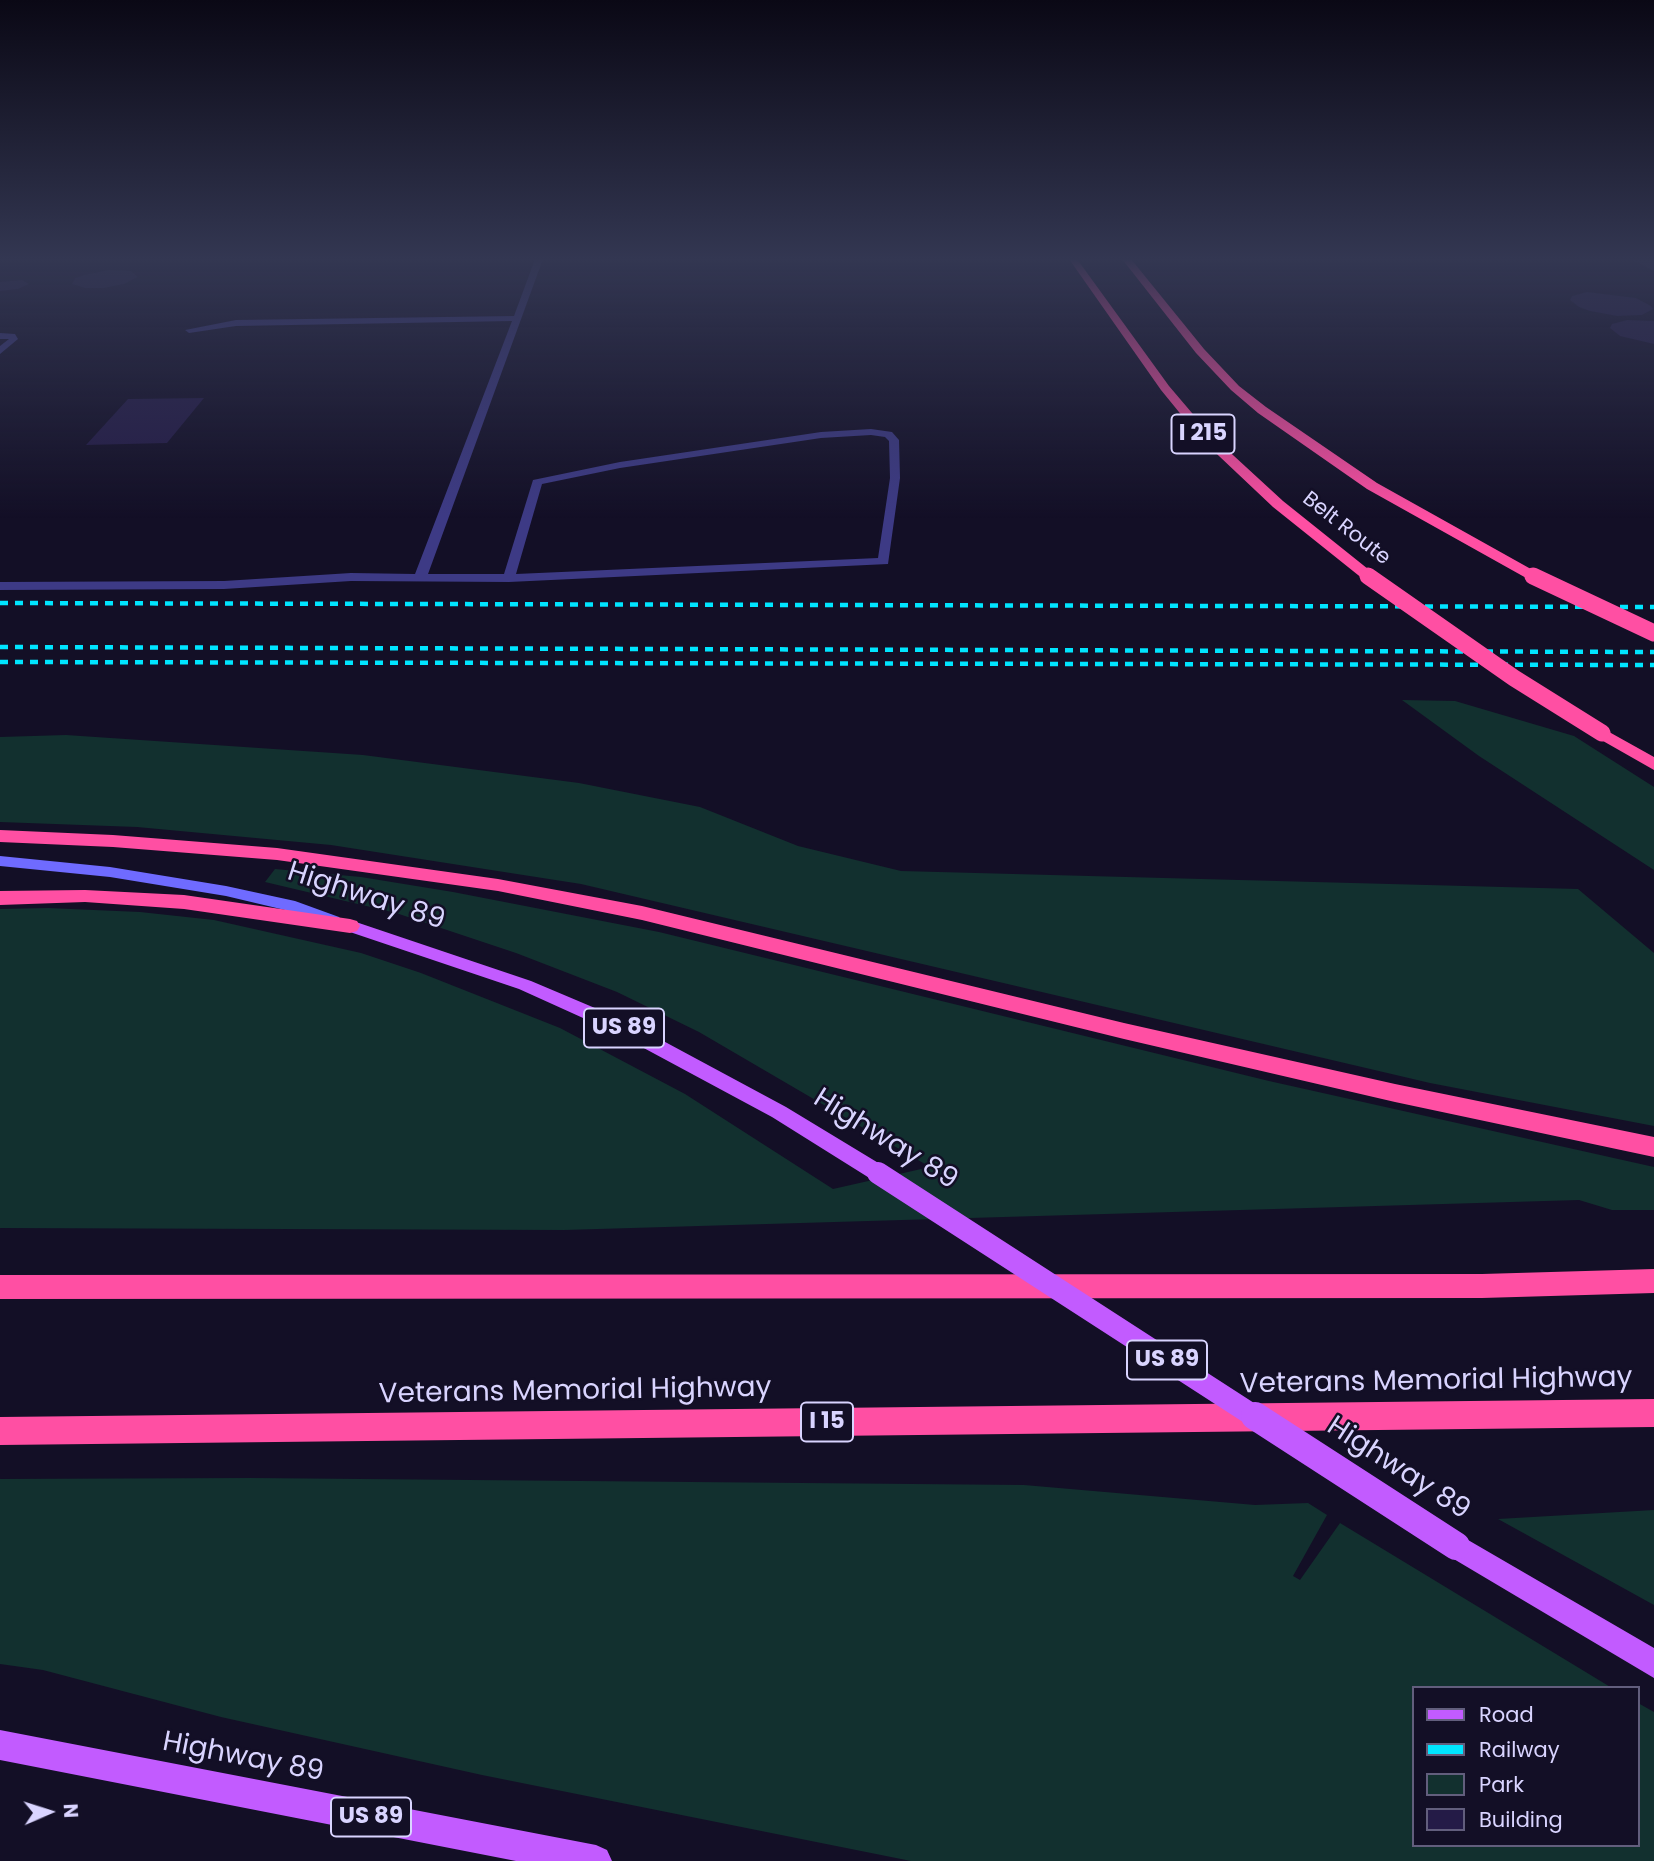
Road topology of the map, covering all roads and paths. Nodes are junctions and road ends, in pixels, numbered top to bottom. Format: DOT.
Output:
graph roads {
  1 [pos="507,346"];
  2 [pos="1135,346"];
  3 [pos="1196,346"];
  4 [pos="420,578"];
  5 [pos="509,578"];
  6 [pos="0,586"];
  7 [pos="1654,633"];
  8 [pos="1654,765"];
  9 [pos="0,836"];
  10 [pos="0,861"];
  11 [pos="0,898"];
  12 [pos="350,926"];
  13 [pos="1654,1147"];
  14 [pos="1654,1281"];
  15 [pos="0,1287"];
  16 [pos="1654,1413"];
  17 [pos="0,1431"];
  18 [pos="1654,1664"];
  19 [pos="0,1745"];
  20 [pos="596,1861"];
  1 -- 4 [label="lane"];
  2 -- 8 [label="highway, Belt Route / I 215, bridge"];
  3 -- 7 [label="highway, Belt Route / I 215, bridge"];
  4 -- 5 [label="lane"];
  4 -- 6 [label="lane"];
  5 -- 5 [label="lane"];
  9 -- 13 [label="highway"];
  10 -- 12 [label="main road, Highway 89 / US 89"];
  11 -- 12 [label="highway"];
  12 -- 18 [label="main road, Highway 89 / US 89, bridge"];
  14 -- 15 [label="highway"];
  16 -- 17 [label="highway, Veterans Memorial Highway / I 15"];
  19 -- 20 [label="main road, Highway 89 / US 89"];
}
